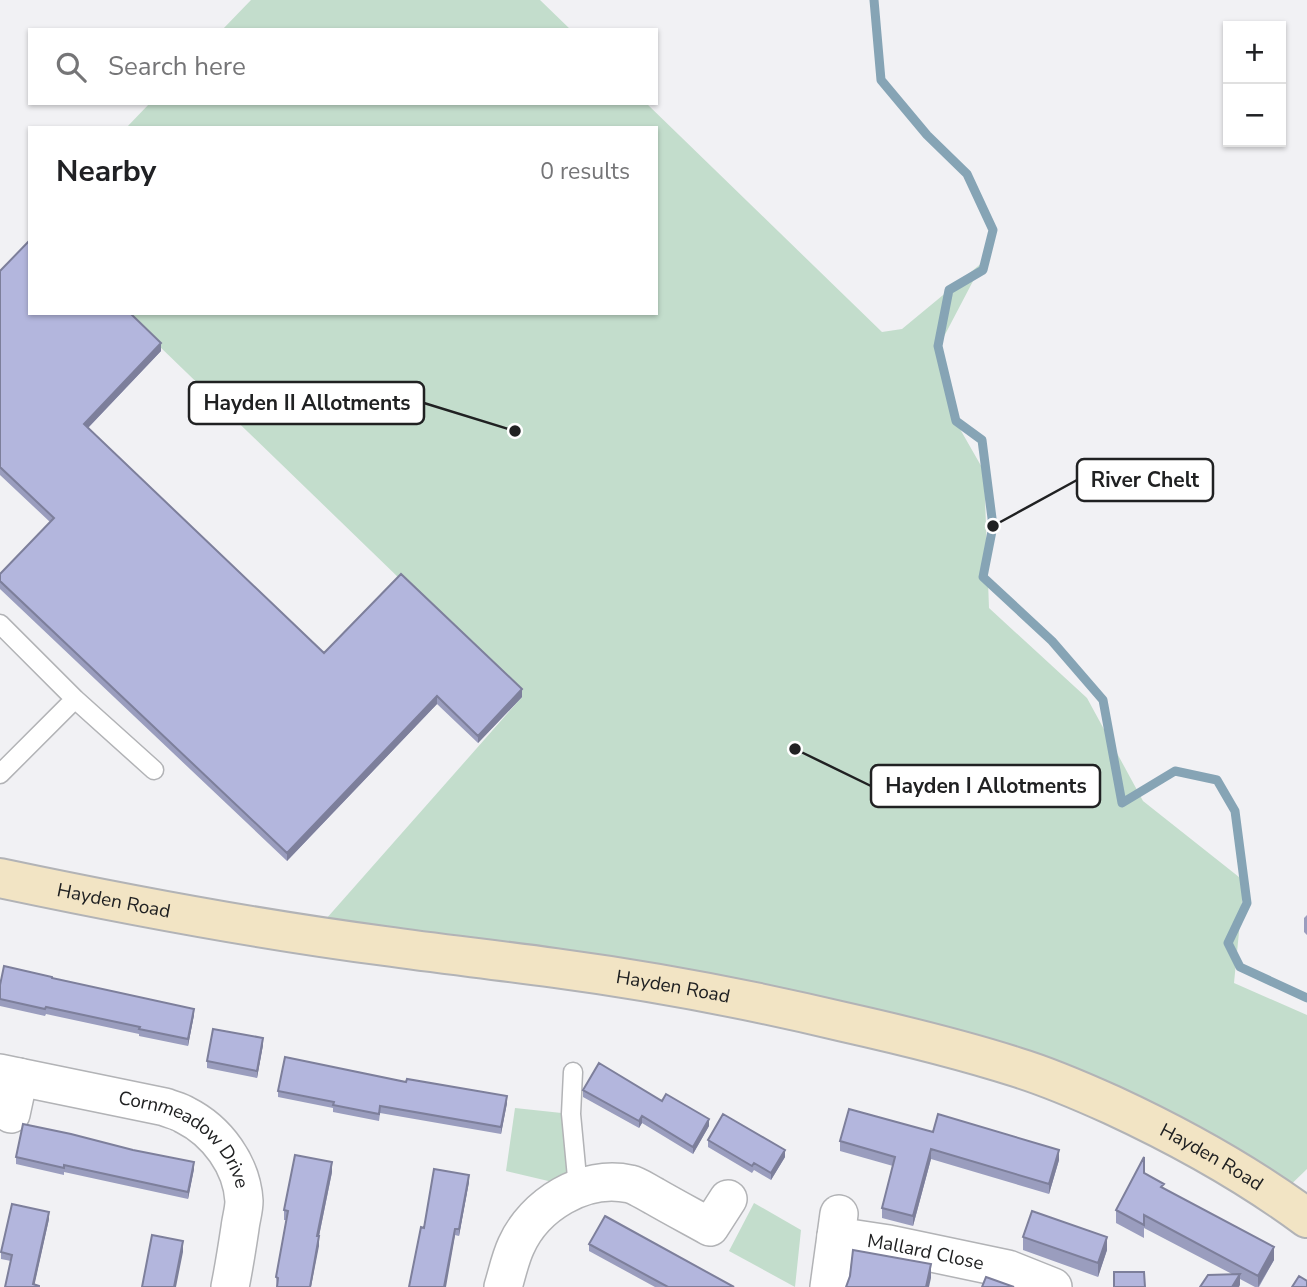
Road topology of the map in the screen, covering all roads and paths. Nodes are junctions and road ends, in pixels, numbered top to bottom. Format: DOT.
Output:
graph roads {
  1 [pos="0,624"];
  2 [pos="75,699"];
  3 [pos="153,770"];
  4 [pos="0,774"];
  5 [pos="0,878"];
  6 [pos="573,1072"];
  7 [pos="10,1075"];
  8 [pos="11,1114"];
  9 [pos="578,1188"];
  10 [pos="728,1199"];
  11 [pos="1307,1218"];
  12 [pos="230,1287"];
  13 [pos="503,1287"];
  14 [pos="829,1287"];
  15 [pos="1053,1287"];
  1 -- 2 [label="lane"];
  2 -- 3 [label="lane"];
  2 -- 4 [label="lane"];
  5 -- 11 [label="main road, Hayden Road"];
  6 -- 9 [label="lane"];
  7 -- 8 [label="street, Cornmeadow Drive"];
  7 -- 12 [label="street, Cornmeadow Drive"];
  9 -- 10 [label="street"];
  9 -- 13 [label="street"];
  14 -- 15 [label="street, Mallard Close"];
}
